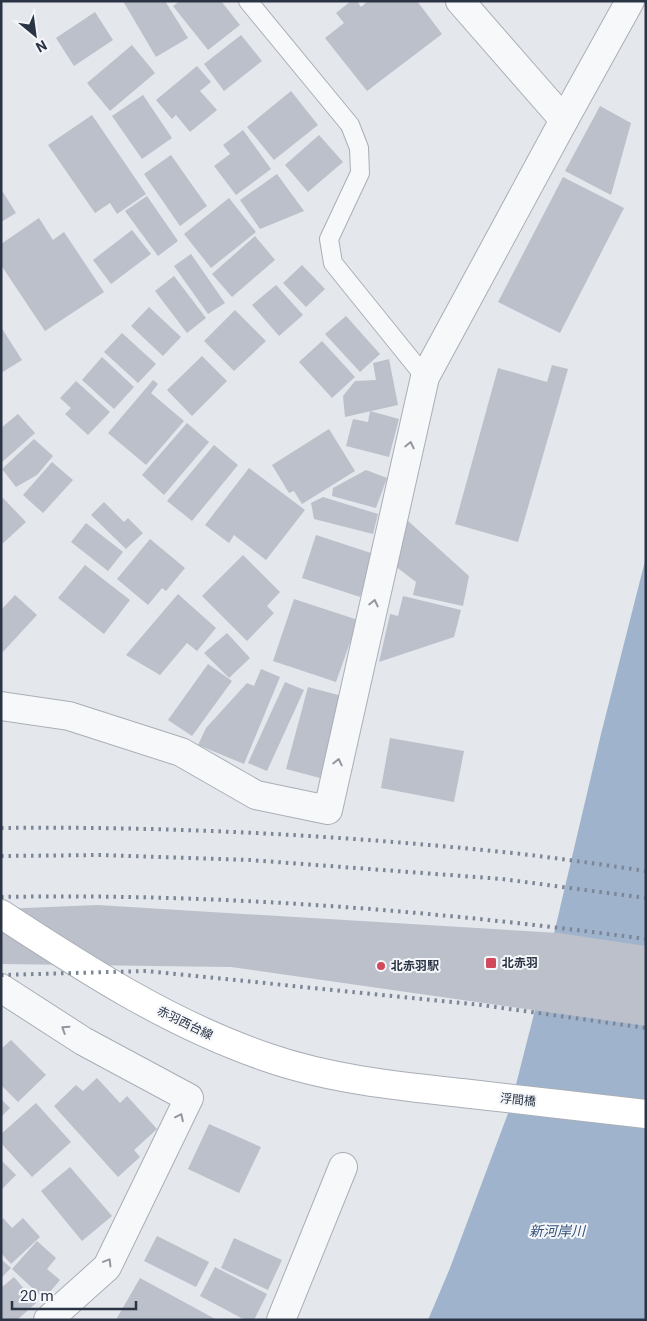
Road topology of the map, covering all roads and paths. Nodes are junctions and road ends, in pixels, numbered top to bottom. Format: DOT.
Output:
graph roads {
  1 [pos="248,1"];
  2 [pos="460,1"];
  3 [pos="630,1"];
  4 [pos="564,120"];
  5 [pos="425,377"];
  6 [pos="1,706"];
  7 [pos="1,914"];
  8 [pos="1,988"];
  9 [pos="390,1085"];
  10 [pos="646,1114"];
  11 [pos="343,1167"];
  12 [pos="48,1320"];
  13 [pos="281,1320"];
  1 -- 5 [label="lane"];
  2 -- 4 [label="street"];
  3 -- 4 [label="street"];
  4 -- 5 [label="street"];
  6 -- 5 [label="street, one-way"];
  7 -- 9 [label="main road, 赤羽西台線"];
  12 -- 8 [label="street, one-way"];
  9 -- 10 [label="main road, 浮間橋"];
  11 -- 13 [label="street"];
}
